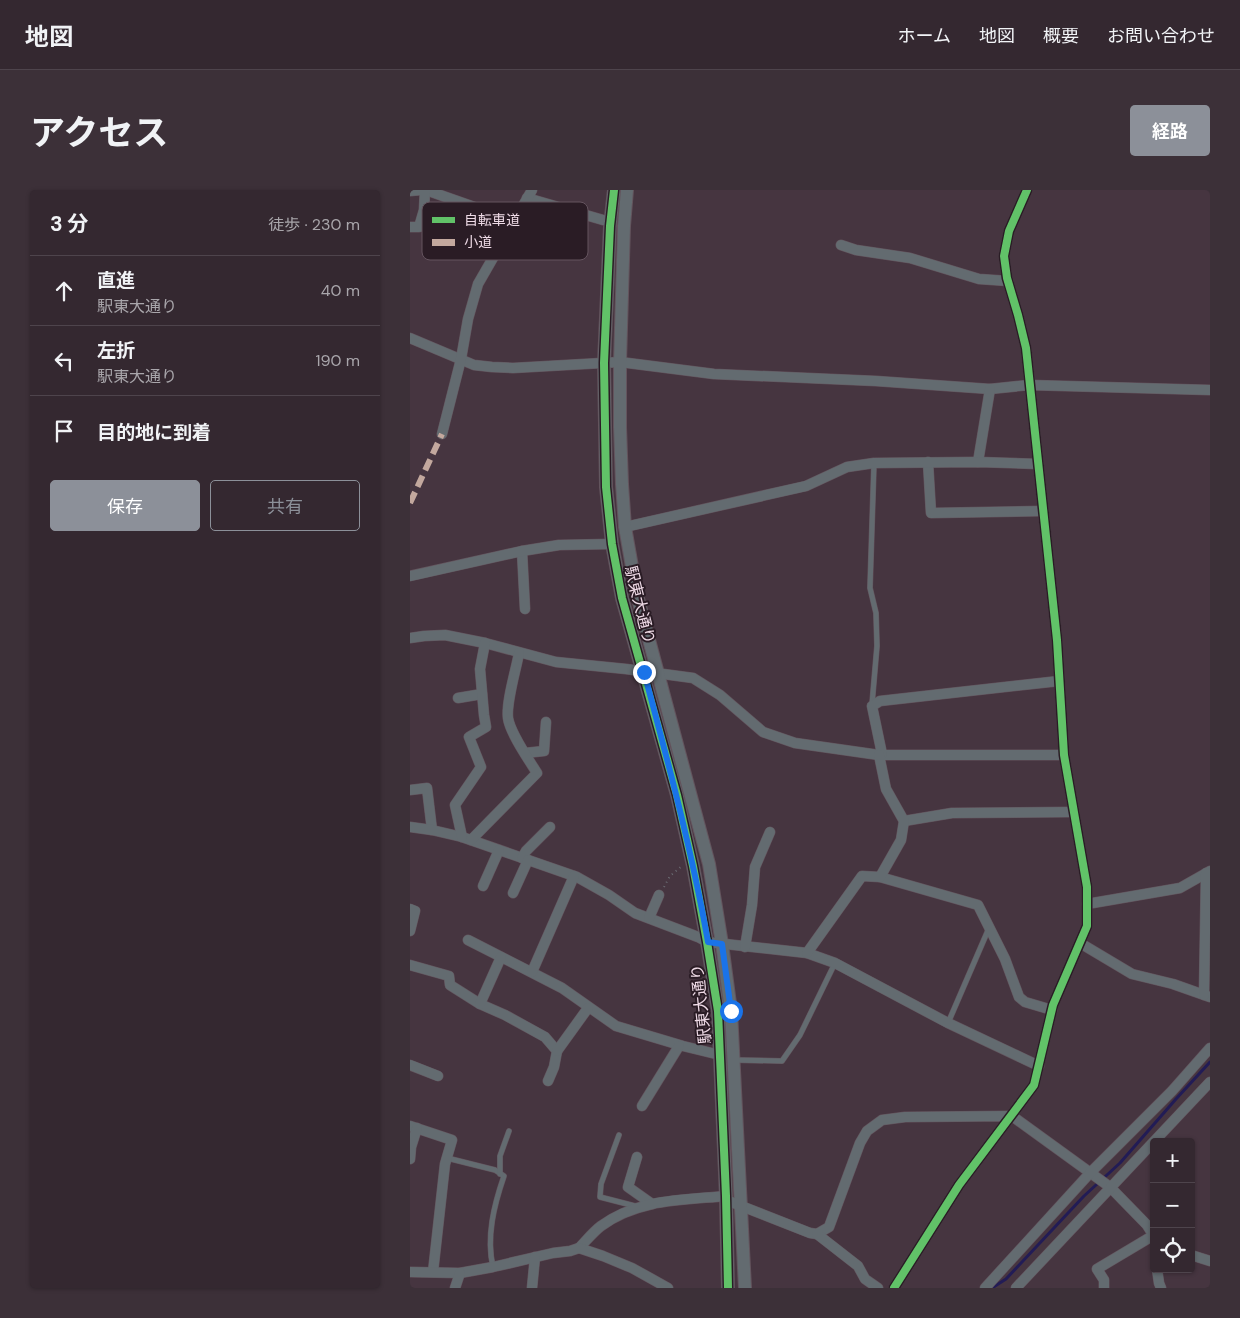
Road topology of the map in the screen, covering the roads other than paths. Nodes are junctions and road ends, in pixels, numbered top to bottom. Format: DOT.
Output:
graph roads {
  1 [pos="424,190"];
  2 [pos="614,190"];
  3 [pos="627,190"];
  4 [pos="1027,190"];
  5 [pos="410,191"];
  6 [pos="529,194"];
  7 [pos="459,202"];
  8 [pos="552,202"];
  9 [pos="588,215"];
  10 [pos="422,217"];
  11 [pos="603,220"];
  12 [pos="410,227"];
  13 [pos="841,245"];
  14 [pos="492,260"];
  15 [pos="1008,281"];
  16 [pos="410,338"];
  17 [pos="461,359"];
  18 [pos="620,362"];
  19 [pos="604,363"];
  20 [pos="1029,385"];
  21 [pos="990,389"];
  22 [pos="1210,390"];
  23 [pos="442,434"];
  24 [pos="928,462"];
  25 [pos="978,462"];
  26 [pos="874,463"];
  27 [pos="1038,464"];
  28 [pos="1043,511"];
  29 [pos="626,527"];
  30 [pos="612,544"];
  31 [pos="522,551"];
  32 [pos="410,576"];
  33 [pos="525,609"];
  34 [pos="410,638"];
  35 [pos="485,643"];
  36 [pos="519,653"];
  37 [pos="644,672"];
  38 [pos="657,673"];
  39 [pos="1059,681"];
  40 [pos="482,694"];
  41 [pos="458,698"];
  42 [pos="872,706"];
  43 [pos="546,722"];
  44 [pos="525,753"];
  45 [pos="881,754"];
  46 [pos="1064,755"];
  47 [pos="410,790"];
  48 [pos="1074,812"];
  49 [pos="904,821"];
  50 [pos="410,827"];
  51 [pos="550,827"];
  52 [pos="432,830"];
  53 [pos="770,832"];
  54 [pos="466,838"];
  55 [pos="499,850"];
  56 [pos="525,859"];
  57 [pos="1208,872"];
  58 [pos="574,876"];
  59 [pos="880,877"];
  60 [pos="483,886"];
  61 [pos="513,893"];
  62 [pos="659,895"];
  63 [pos="1087,904"];
  64 [pos="410,909"];
  65 [pos="649,918"];
  66 [pos="990,928"];
  67 [pos="410,931"];
  68 [pos="468,940"];
  69 [pos="708,942"];
  70 [pos="1080,943"];
  71 [pos="722,944"];
  72 [pos="745,947"];
  73 [pos="807,953"];
  74 [pos="501,957"];
  75 [pos="835,963"];
  76 [pos="410,965"];
  77 [pos="532,972"];
  78 [pos="1207,996"];
  79 [pos="480,1004"];
  80 [pos="588,1008"];
  81 [pos="1052,1010"];
  82 [pos="948,1023"];
  83 [pos="679,1046"];
  84 [pos="1210,1048"];
  85 [pos="557,1051"];
  86 [pos="720,1055"];
  87 [pos="734,1060"];
  88 [pos="410,1065"];
  89 [pos="1039,1066"];
  90 [pos="438,1076"];
  91 [pos="548,1081"];
  92 [pos="1210,1082"];
  93 [pos="642,1106"];
  94 [pos="1012,1116"];
  95 [pos="413,1127"];
  96 [pos="509,1131"];
  97 [pos="619,1135"];
  98 [pos="637,1157"];
  99 [pos="447,1158"];
  100 [pos="410,1159"];
  101 [pos="1090,1173"];
  102 [pos="500,1174"];
  103 [pos="1110,1187"];
  104 [pos="726,1198"];
  105 [pos="652,1204"];
  106 [pos="741,1206"];
  107 [pos="637,1207"];
  108 [pos="1150,1229"];
  109 [pos="818,1234"];
  110 [pos="1150,1237"];
  111 [pos="579,1248"];
  112 [pos="1195,1256"];
  113 [pos="535,1257"];
  114 [pos="1210,1261"];
  115 [pos="494,1267"];
  116 [pos="410,1272"];
  117 [pos="433,1272"];
  118 [pos="460,1273"];
  119 [pos="1158,1273"];
  120 [pos="455,1288"];
  121 [pos="532,1288"];
  122 [pos="668,1288"];
  123 [pos="728,1288"];
  124 [pos="745,1288"];
  125 [pos="878,1288"];
  126 [pos="894,1288"];
  127 [pos="985,1288"];
  128 [pos="1016,1288"];
  129 [pos="1104,1288"];
  130 [pos="1161,1288"];
  1 -- 5 [label="street"];
  1 -- 7 [label="street"];
  2 -- 19 [label="street, 駅東大通り"];
  3 -- 18 [label="street, 駅東大通り"];
  4 -- 15 [label="street"];
  6 -- 8 [label="street"];
  9 -- 11 [label="street"];
  10 -- 12 [label="street"];
  13 -- 15 [label="street"];
  14 -- 17 [label="street"];
  15 -- 20 [label="street"];
  16 -- 17 [label="street"];
  17 -- 19 [label="street"];
  17 -- 23 [label="street"];
  18 -- 19 [label="street"];
  18 -- 21 [label="street"];
  18 -- 29 [label="street, 駅東大通り"];
  19 -- 30 [label="street, 駅東大通り"];
  20 -- 21 [label="street"];
  20 -- 22 [label="street"];
  20 -- 27 [label="street"];
  21 -- 25 [label="street"];
  24 -- 25 [label="street"];
  24 -- 26 [label="street"];
  24 -- 28 [label="street"];
  25 -- 27 [label="street"];
  26 -- 29 [label="street"];
  26 -- 42 [label="lane"];
  27 -- 28 [label="street"];
  28 -- 39 [label="street"];
  29 -- 38 [label="street, 駅東大通り"];
  30 -- 31 [label="street"];
  30 -- 37 [label="street, 駅東大通り"];
  31 -- 32 [label="street"];
  31 -- 33 [label="street"];
  34 -- 35 [label="street"];
  35 -- 36 [label="street"];
  35 -- 40 [label="street"];
  36 -- 37 [label="street"];
  36 -- 44 [label="street"];
  37 -- 38 [label="street"];
  37 -- 69 [label="street, 駅東大通り"];
  38 -- 45 [label="street"];
  38 -- 71 [label="street, 駅東大通り"];
  39 -- 42 [label="street"];
  39 -- 46 [label="street"];
  40 -- 41 [label="street"];
  40 -- 54 [label="street"];
  42 -- 45 [label="street"];
  43 -- 44 [label="street"];
  44 -- 54 [label="street"];
  45 -- 46 [label="street"];
  45 -- 49 [label="street"];
  46 -- 48 [label="street"];
  47 -- 52 [label="street"];
  48 -- 49 [label="street"];
  48 -- 63 [label="street"];
  49 -- 59 [label="street"];
  50 -- 52 [label="street"];
  51 -- 56 [label="street"];
  52 -- 54 [label="street"];
  53 -- 72 [label="street"];
  54 -- 55 [label="street"];
  55 -- 56 [label="street"];
  55 -- 60 [label="street"];
  56 -- 58 [label="street"];
  56 -- 61 [label="street"];
  57 -- 63 [label="street"];
  57 -- 78 [label="street"];
  58 -- 65 [label="street"];
  58 -- 77 [label="street"];
  59 -- 66 [label="street"];
  59 -- 73 [label="street"];
  62 -- 65 [label="street"];
  63 -- 70 [label="street"];
  64 -- 67 [label="street"];
  65 -- 69 [label="street"];
  66 -- 81 [label="street"];
  66 -- 82 [label="lane"];
  68 -- 74 [label="street"];
  69 -- 71 [label="street"];
  69 -- 86 [label="street, 駅東大通り"];
  70 -- 78 [label="street"];
  70 -- 81 [label="street"];
  71 -- 72 [label="street"];
  71 -- 87 [label="street, 駅東大通り"];
  72 -- 73 [label="street"];
  73 -- 75 [label="street"];
  74 -- 77 [label="street"];
  74 -- 79 [label="street"];
  75 -- 82 [label="street"];
  75 -- 87 [label="lane"];
  76 -- 79 [label="street"];
  77 -- 80 [label="street"];
  79 -- 85 [label="street"];
  80 -- 83 [label="street"];
  80 -- 85 [label="street"];
  81 -- 89 [label="street"];
  82 -- 89 [label="street"];
  83 -- 86 [label="street"];
  83 -- 93 [label="street"];
  84 -- 101 [label="street"];
  85 -- 91 [label="street"];
  86 -- 104 [label="street, 駅東大通り"];
  87 -- 106 [label="street, 駅東大通り"];
  88 -- 90 [label="street"];
  89 -- 94 [label="street"];
  92 -- 103 [label="street"];
  94 -- 101 [label="street"];
  94 -- 109 [label="street"];
  94 -- 126 [label="street"];
  95 -- 99 [label="street"];
  95 -- 100 [label="street"];
  96 -- 102 [label="lane"];
  97 -- 107 [label="lane"];
  98 -- 105 [label="street"];
  99 -- 102 [label="lane"];
  99 -- 117 [label="street"];
  101 -- 103 [label="street"];
  101 -- 127 [label="street"];
  102 -- 115 [label="lane"];
  103 -- 108 [label="street"];
  103 -- 128 [label="street"];
  104 -- 105 [label="street"];
  104 -- 106 [label="street"];
  104 -- 123 [label="street, 駅東大通り"];
  105 -- 107 [label="street"];
  106 -- 109 [label="street"];
  106 -- 124 [label="street, 駅東大通り"];
  107 -- 111 [label="street"];
  109 -- 125 [label="street"];
  110 -- 129 [label="street"];
  111 -- 113 [label="street"];
  111 -- 122 [label="street"];
  112 -- 114 [label="street"];
  113 -- 115 [label="street"];
  113 -- 121 [label="street"];
  115 -- 118 [label="street"];
  116 -- 117 [label="street"];
  117 -- 118 [label="street"];
  118 -- 120 [label="street"];
  119 -- 130 [label="street"];
}
